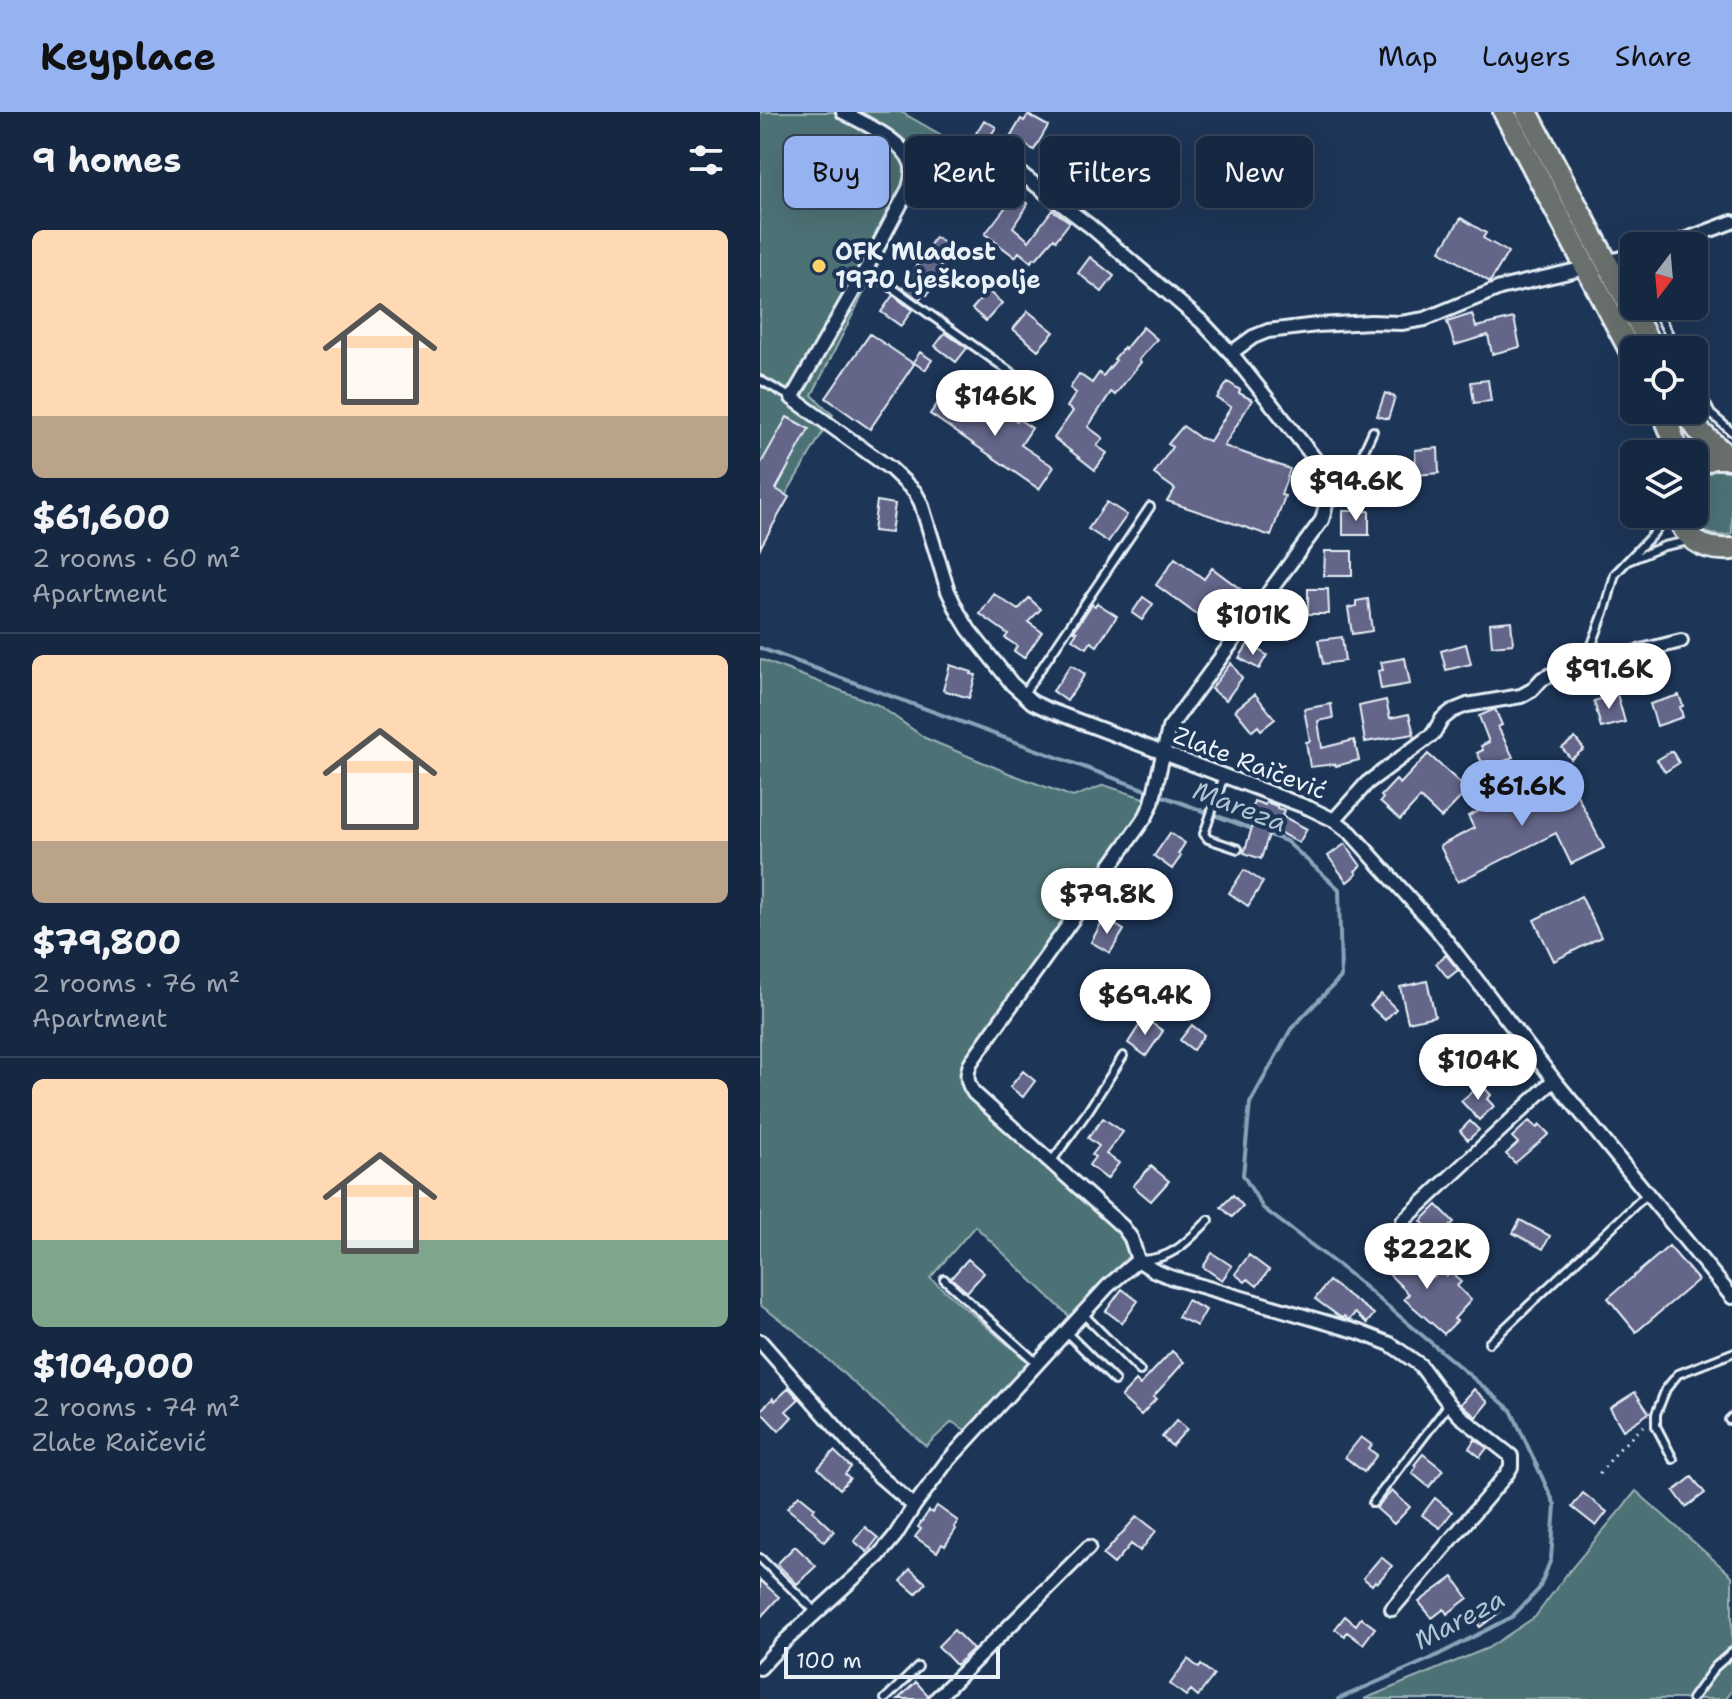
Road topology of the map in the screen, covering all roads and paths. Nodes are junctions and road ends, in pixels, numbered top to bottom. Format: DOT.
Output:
graph roads {
  1 [pos="843,112"];
  2 [pos="1504,112"];
  3 [pos="1527,112"];
  4 [pos="905,152"];
  5 [pos="1024,176"];
  6 [pos="905,196"];
  7 [pos="1732,222"];
  8 [pos="1705,232"];
  9 [pos="1620,258"];
  10 [pos="1606,262"];
  11 [pos="1586,268"];
  12 [pos="866,269"];
  13 [pos="1622,336"];
  14 [pos="1646,336"];
  15 [pos="1231,353"];
  16 [pos="760,380"];
  17 [pos="1023,381"];
  18 [pos="792,398"];
  19 [pos="1708,408"];
  20 [pos="1694,424"];
  21 [pos="1373,431"];
  22 [pos="1732,432"];
  23 [pos="1730,458"];
  24 [pos="1708,460"];
  25 [pos="1327,505"];
  26 [pos="1150,507"];
  27 [pos="1657,528"];
  28 [pos="1683,528"];
  29 [pos="1697,542"];
  30 [pos="1728,553"];
  31 [pos="1625,562"];
  32 [pos="1681,641"];
  33 [pos="1581,667"];
  34 [pos="1023,695"];
  35 [pos="1163,752"];
  36 [pos="1224,776"];
  37 [pos="1334,820"];
  38 [pos="1238,849"];
  39 [pos="1123,1056"];
  40 [pos="1554,1080"];
  41 [pos="1051,1162"];
  42 [pos="1647,1194"];
  43 [pos="1209,1220"];
  44 [pos="1403,1221"];
  45 [pos="1138,1260"];
  46 [pos="944,1279"];
  47 [pos="1732,1297"];
  48 [pos="1083,1314"];
  49 [pos="1066,1332"];
  50 [pos="760,1341"];
  51 [pos="1489,1343"];
  52 [pos="1732,1354"];
  53 [pos="1037,1363"];
  54 [pos="1140,1371"];
  55 [pos="1115,1381"];
  56 [pos="1449,1404"];
  57 [pos="1656,1414"];
  58 [pos="1673,1459"];
  59 [pos="1599,1474"];
  60 [pos="1373,1503"];
  61 [pos="914,1506"];
  62 [pos="1089,1547"];
  63 [pos="760,1558"];
  64 [pos="1392,1609"];
  65 [pos="816,1612"];
  66 [pos="1732,1652"];
  67 [pos="918,1667"];
  68 [pos="760,1668"];
  69 [pos="885,1699"];
  70 [pos="936,1699"];
  71 [pos="1692,1699"];
  1 -- 4 [label="street"];
  2 -- 11 [label="main road"];
  3 -- 10 [label="main road"];
  5 -- 15 [label="street"];
  6 -- 12 [label="street"];
  7 -- 8 [label="street"];
  9 -- 10 [label="street"];
  10 -- 14 [label="main road"];
  11 -- 13 [label="main road"];
  11 -- 15 [label="street"];
  12 -- 17 [label="lane"];
  12 -- 18 [label="street"];
  15 -- 25 [label="street"];
  16 -- 18 [label="lane"];
  18 -- 34 [label="street, Zlate Raičević"];
  19 -- 22 [label="lane"];
  20 -- 23 [label="main road"];
  21 -- 25 [label="lane"];
  23 -- 24 [label="main road"];
  25 -- 35 [label="street"];
  26 -- 34 [label="lane"];
  27 -- 31 [label="lane"];
  28 -- 29 [label="main road"];
  29 -- 30 [label="main road"];
  29 -- 31 [label="lane"];
  31 -- 33 [label="lane"];
  32 -- 33 [label="street"];
  33 -- 37 [label="street"];
  34 -- 35 [label="street, Zlate Raičević"];
  35 -- 36 [label="street, Zlate Raičević"];
  35 -- 41 [label="street"];
  36 -- 37 [label="street, Zlate Raičević"];
  36 -- 38 [label="lane"];
  37 -- 40 [label="street, Zlate Raičević"];
  39 -- 41 [label="lane"];
  40 -- 42 [label="street, Zlate Raičević"];
  40 -- 44 [label="street"];
  41 -- 45 [label="street"];
  42 -- 47 [label="street, Zlate Raičević"];
  42 -- 51 [label="lane"];
  43 -- 45 [label="lane"];
  45 -- 48 [label="street"];
  45 -- 56 [label="street"];
  46 -- 53 [label="lane"];
  48 -- 49 [label="street"];
  48 -- 54 [label="lane"];
  49 -- 53 [label="street"];
  49 -- 55 [label="lane"];
  50 -- 61 [label="street"];
  52 -- 57 [label="lane"];
  53 -- 61 [label="street"];
  56 -- 60 [label="lane"];
  56 -- 64 [label="street"];
  57 -- 58 [label="lane"];
  57 -- 59 [label="path"];
  61 -- 65 [label="street"];
  62 -- 70 [label="street"];
  63 -- 65 [label="lane"];
  65 -- 68 [label="street"];
  66 -- 71 [label="lane"];
  67 -- 69 [label="lane"];
}
